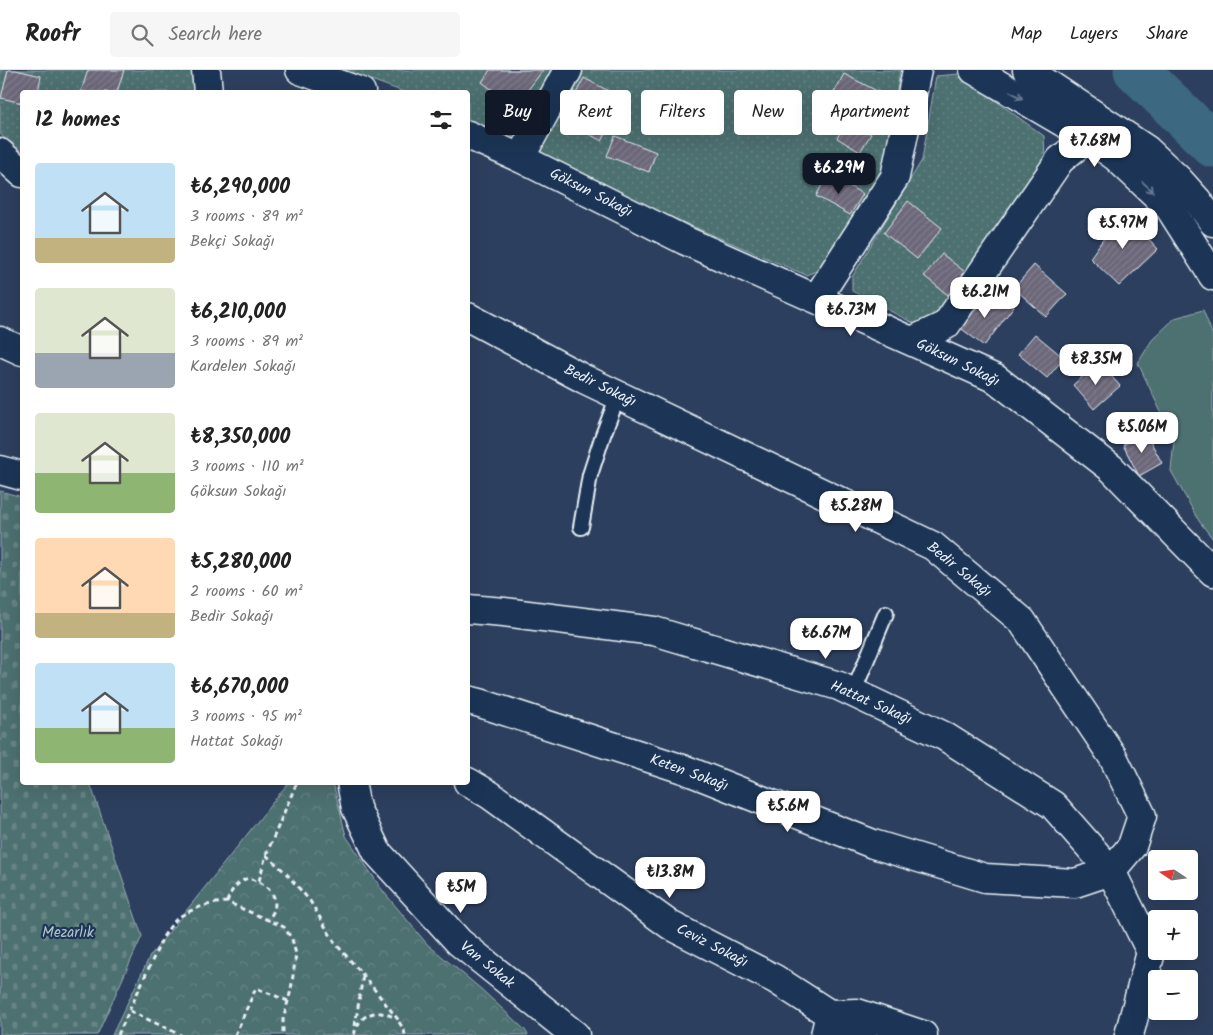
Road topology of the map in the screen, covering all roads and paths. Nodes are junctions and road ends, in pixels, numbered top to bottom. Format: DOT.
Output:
graph roads {
  1 [pos="206,70"];
  2 [pos="300,70"];
  3 [pos="568,70"];
  4 [pos="917,70"];
  5 [pos="974,70"];
  6 [pos="1027,70"];
  7 [pos="208,90"];
  8 [pos="355,90"];
  9 [pos="470,136"];
  10 [pos="1088,137"];
  11 [pos="0,153"];
  12 [pos="520,158"];
  13 [pos="20,172"];
  14 [pos="1205,205"];
  15 [pos="1213,222"];
  16 [pos="1213,276"];
  17 [pos="817,298"];
  18 [pos="470,318"];
  19 [pos="0,341"];
  20 [pos="912,341"];
  21 [pos="20,350"];
  22 [pos="618,396"];
  23 [pos="0,470"];
  24 [pos="20,475"];
  25 [pos="581,527"];
  26 [pos="1213,572"];
  27 [pos="470,609"];
  28 [pos="886,613"];
  29 [pos="853,693"];
  30 [pos="470,700"];
  31 [pos="470,783"];
  32 [pos="296,785"];
  33 [pos="352,785"];
  34 [pos="266,855"];
  35 [pos="1111,871"];
  36 [pos="259,881"];
  37 [pos="227,902"];
  38 [pos="268,921"];
  39 [pos="363,975"];
  40 [pos="288,1001"];
  41 [pos="541,1008"];
  42 [pos="130,1011"];
  43 [pos="400,1022"];
  44 [pos="828,1024"];
  45 [pos="354,1034"];
  46 [pos="118,1035"];
  47 [pos="181,1035"];
  48 [pos="236,1035"];
  49 [pos="283,1035"];
  50 [pos="405,1035"];
  51 [pos="551,1035"];
  52 [pos="575,1035"];
  53 [pos="862,1035"];
  54 [pos="923,1035"];
  55 [pos="1128,1035"];
  1 -- 7 [label="street"];
  2 -- 8 [label="street"];
  3 -- 12 [label="street"];
  4 -- 17 [label="street"];
  5 -- 10 [label="street, one-way"];
  6 -- 14 [label="street"];
  9 -- 12 [label="street, Göksun Sokağı"];
  10 -- 16 [label="street, one-way"];
  10 -- 20 [label="street"];
  11 -- 13 [label="street"];
  12 -- 17 [label="street, Göksun Sokağı"];
  14 -- 15 [label="street"];
  17 -- 20 [label="street, Göksun Sokağı"];
  18 -- 22 [label="street, Bedir Sokağı"];
  19 -- 21 [label="street"];
  20 -- 26 [label="street, Göksun Sokağı"];
  22 -- 25 [label="lane"];
  22 -- 35 [label="street, Bedir Sokağı"];
  23 -- 24 [label="street"];
  27 -- 29 [label="street, Hattat Sokağı"];
  28 -- 29 [label="lane"];
  29 -- 35 [label="street, Hattat Sokağı"];
  30 -- 35 [label="street, Keten Sokağı"];
  31 -- 44 [label="street, Ceviz Sokağı"];
  32 -- 34 [label="path"];
  33 -- 41 [label="street, Van Sokak"];
  34 -- 36 [label="path"];
  34 -- 39 [label="path"];
  35 -- 55 [label="street, Hattat Sokağı"];
  36 -- 37 [label="path"];
  36 -- 38 [label="path"];
  37 -- 38 [label="path"];
  37 -- 42 [label="path"];
  38 -- 40 [label="path"];
  39 -- 43 [label="path"];
  39 -- 45 [label="path"];
  40 -- 48 [label="path"];
  40 -- 49 [label="path"];
  41 -- 51 [label="street"];
  41 -- 52 [label="street, Van Sokak"];
  42 -- 46 [label="path"];
  42 -- 47 [label="path"];
  43 -- 45 [label="path"];
  43 -- 50 [label="path"];
  44 -- 53 [label="street, Ceviz Sokağı"];
  44 -- 54 [label="street"];
}
